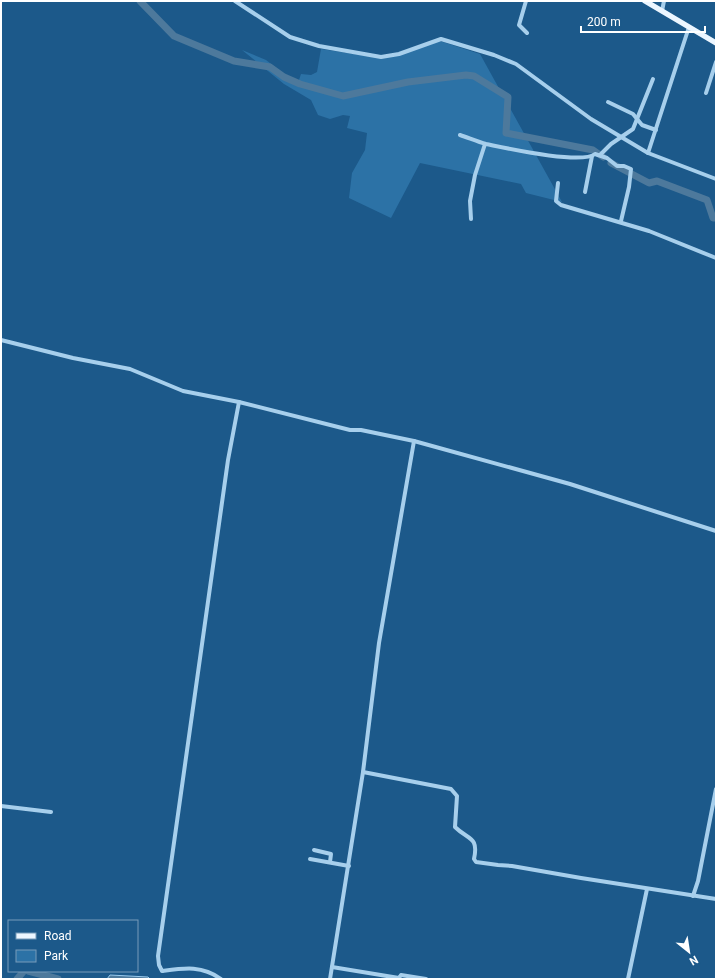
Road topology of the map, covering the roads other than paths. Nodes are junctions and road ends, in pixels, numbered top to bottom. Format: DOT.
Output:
graph roads {
  1 [pos="235,1"];
  2 [pos="526,1"];
  3 [pos="645,1"];
  4 [pos="664,1"];
  5 [pos="662,11"];
  6 [pos="689,27"];
  7 [pos="527,33"];
  8 [pos="716,43"];
  9 [pos="716,62"];
  10 [pos="654,80"];
  11 [pos="706,93"];
  12 [pos="608,102"];
  13 [pos="638,118"];
  14 [pos="656,130"];
  15 [pos="460,135"];
  16 [pos="622,137"];
  17 [pos="485,144"];
  18 [pos="648,153"];
  19 [pos="595,155"];
  20 [pos="716,179"];
  21 [pos="558,183"];
  22 [pos="585,192"];
  23 [pos="471,219"];
  24 [pos="620,221"];
  25 [pos="716,258"];
  26 [pos="1,340"];
  27 [pos="239,402"];
  28 [pos="414,440"];
  29 [pos="716,531"];
  30 [pos="363,772"];
  31 [pos="716,789"];
  32 [pos="1,806"];
  33 [pos="51,812"];
  34 [pos="314,850"];
  35 [pos="310,859"];
  36 [pos="330,862"];
  37 [pos="349,866"];
  38 [pos="647,889"];
  39 [pos="693,896"];
  40 [pos="716,898"];
  41 [pos="332,967"];
  42 [pos="221,979"];
  43 [pos="330,979"];
  44 [pos="426,979"];
  45 [pos="628,979"];
  1 -- 16 [label="street"];
  2 -- 7 [label="street"];
  3 -- 5 [label="main road"];
  4 -- 5 [label="street"];
  5 -- 6 [label="main road"];
  6 -- 8 [label="main road"];
  6 -- 14 [label="street"];
  9 -- 11 [label="street"];
  10 -- 13 [label="street"];
  12 -- 13 [label="street"];
  13 -- 14 [label="street"];
  13 -- 16 [label="street"];
  14 -- 18 [label="street"];
  15 -- 17 [label="street"];
  16 -- 18 [label="street"];
  16 -- 19 [label="street"];
  17 -- 19 [label="street"];
  17 -- 23 [label="street"];
  18 -- 20 [label="street"];
  19 -- 22 [label="street"];
  19 -- 24 [label="street"];
  21 -- 24 [label="street"];
  24 -- 25 [label="street"];
  26 -- 27 [label="street"];
  27 -- 28 [label="street"];
  27 -- 42 [label="street"];
  28 -- 29 [label="street"];
  28 -- 30 [label="street"];
  30 -- 37 [label="street"];
  30 -- 38 [label="street"];
  31 -- 39 [label="street"];
  32 -- 33 [label="street"];
  34 -- 36 [label="street"];
  35 -- 36 [label="street"];
  36 -- 37 [label="street"];
  37 -- 41 [label="street"];
  38 -- 39 [label="street"];
  38 -- 45 [label="street"];
  39 -- 40 [label="street"];
  41 -- 43 [label="street"];
  41 -- 44 [label="street"];
}
